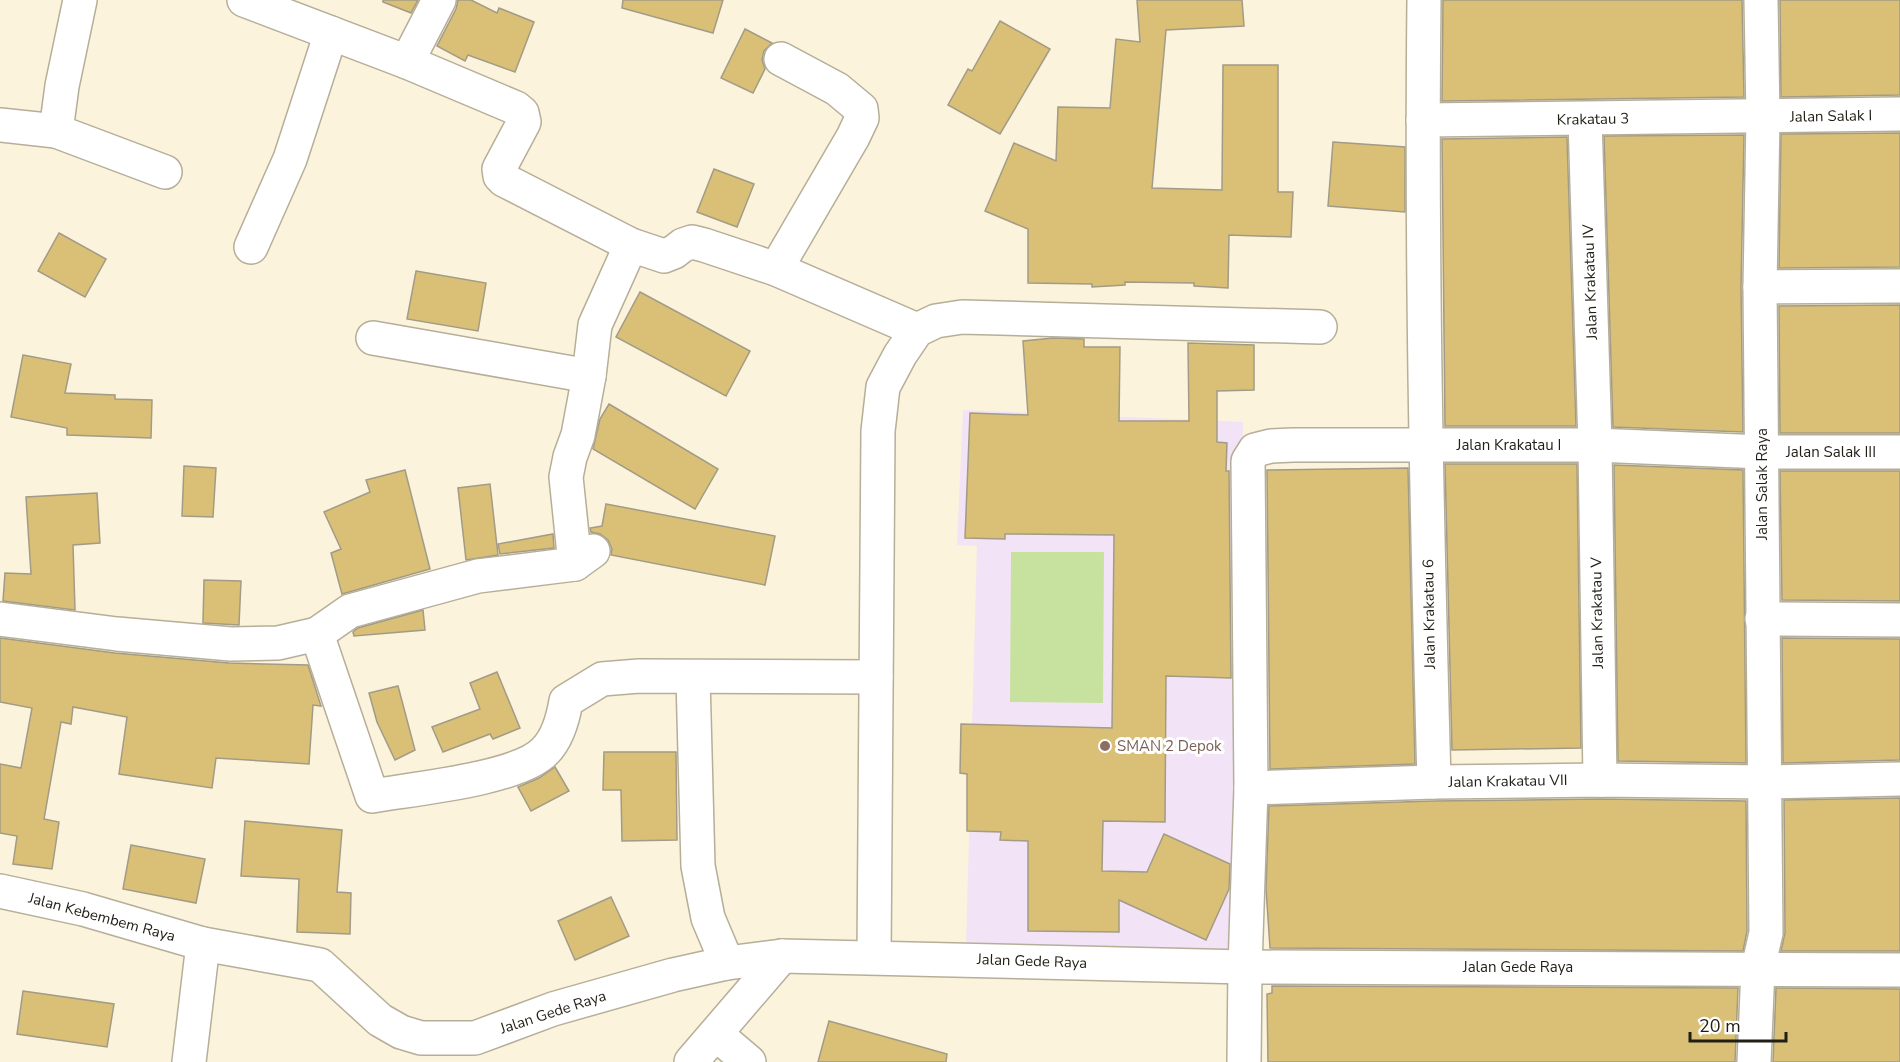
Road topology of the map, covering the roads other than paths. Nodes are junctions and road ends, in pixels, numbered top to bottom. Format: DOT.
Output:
graph roads {
  1 [pos="81,0"];
  2 [pos="244,0"];
  3 [pos="439,0"];
  4 [pos="1424,0"];
  5 [pos="1761,0"];
  6 [pos="331,33"];
  7 [pos="782,59"];
  8 [pos="407,62"];
  9 [pos="1900,114"];
  10 [pos="1763,117"];
  11 [pos="1586,119"];
  12 [pos="1423,120"];
  13 [pos="0,125"];
  14 [pos="56,131"];
  15 [pos="165,172"];
  16 [pos="631,245"];
  17 [pos="251,247"];
  18 [pos="776,269"];
  19 [pos="1900,286"];
  20 [pos="1760,287"];
  21 [pos="1320,327"];
  22 [pos="917,330"];
  23 [pos="373,338"];
  24 [pos="589,376"];
  25 [pos="1595,445"];
  26 [pos="1425,446"];
  27 [pos="1762,452"];
  28 [pos="1900,452"];
  29 [pos="0,619"];
  30 [pos="1762,619"];
  31 [pos="1900,620"];
  32 [pos="318,634"];
  33 [pos="876,676"];
  34 [pos="693,678"];
  35 [pos="1900,779"];
  36 [pos="1600,780"];
  37 [pos="1434,782"];
  38 [pos="1766,782"];
  39 [pos="1251,788"];
  40 [pos="0,891"];
  41 [pos="203,944"];
  42 [pos="782,956"];
  43 [pos="874,957"];
  44 [pos="727,963"];
  45 [pos="1245,967"];
  46 [pos="1758,968"];
  47 [pos="1900,970"];
  48 [pos="716,1034"];
  49 [pos="189,1062"];
  50 [pos="691,1062"];
  51 [pos="749,1062"];
  52 [pos="1244,1062"];
  53 [pos="1754,1062"];
  1 -- 14 [label="street"];
  2 -- 6 [label="street"];
  3 -- 8 [label="street"];
  4 -- 12 [label="street, Jalan Krakatau 6"];
  5 -- 10 [label="street, Jalan Salak Raya"];
  6 -- 8 [label="street"];
  6 -- 17 [label="street"];
  7 -- 18 [label="street"];
  8 -- 16 [label="street"];
  9 -- 10 [label="street, Jalan Salak I"];
  10 -- 11 [label="street, Krakatau 3"];
  10 -- 20 [label="street, Jalan Salak Raya"];
  11 -- 12 [label="street, Krakatau 3"];
  11 -- 25 [label="street, Jalan Krakatau IV"];
  12 -- 26 [label="street, Jalan Krakatau 6"];
  13 -- 14 [label="street"];
  14 -- 15 [label="street"];
  16 -- 18 [label="street"];
  16 -- 24 [label="street"];
  18 -- 22 [label="street"];
  19 -- 20 [label="street"];
  20 -- 27 [label="street, Jalan Salak Raya"];
  21 -- 22 [label="street"];
  22 -- 33 [label="street"];
  23 -- 24 [label="street"];
  24 -- 32 [label="street"];
  25 -- 26 [label="street, Jalan Krakatau I"];
  25 -- 27 [label="street, Jalan Krakatau I"];
  25 -- 36 [label="street, Jalan Krakatau V"];
  26 -- 37 [label="street, Jalan Krakatau 6"];
  26 -- 39 [label="street, Jalan Krakatau I"];
  27 -- 28 [label="street, Jalan Salak III"];
  27 -- 30 [label="street, Jalan Salak Raya"];
  29 -- 32 [label="street"];
  30 -- 31 [label="street"];
  30 -- 38 [label="street, Jalan Salak Raya"];
  32 -- 34 [label="street"];
  33 -- 34 [label="street"];
  33 -- 43 [label="street"];
  34 -- 44 [label="street"];
  35 -- 38 [label="street, Jalan Krakatau VII"];
  36 -- 37 [label="street, Jalan Krakatau VII"];
  36 -- 38 [label="street, Jalan Krakatau VII"];
  37 -- 39 [label="street, Jalan Krakatau VII"];
  38 -- 46 [label="street, Jalan Salak Raya"];
  39 -- 45 [label="street"];
  40 -- 41 [label="street, Jalan Kebembem Raya"];
  41 -- 44 [label="street, Jalan Gede Raya"];
  41 -- 49 [label="street"];
  42 -- 43 [label="street, Jalan Gede Raya"];
  42 -- 44 [label="street, Jalan Gede Raya"];
  42 -- 48 [label="street"];
  43 -- 45 [label="street, Jalan Gede Raya"];
  45 -- 46 [label="street, Jalan Gede Raya"];
  45 -- 52 [label="street"];
  46 -- 47 [label="street, Jalan Gede Raya"];
  46 -- 53 [label="street, Jalan Salak Raya"];
  48 -- 50 [label="street"];
  48 -- 51 [label="street"];
}
